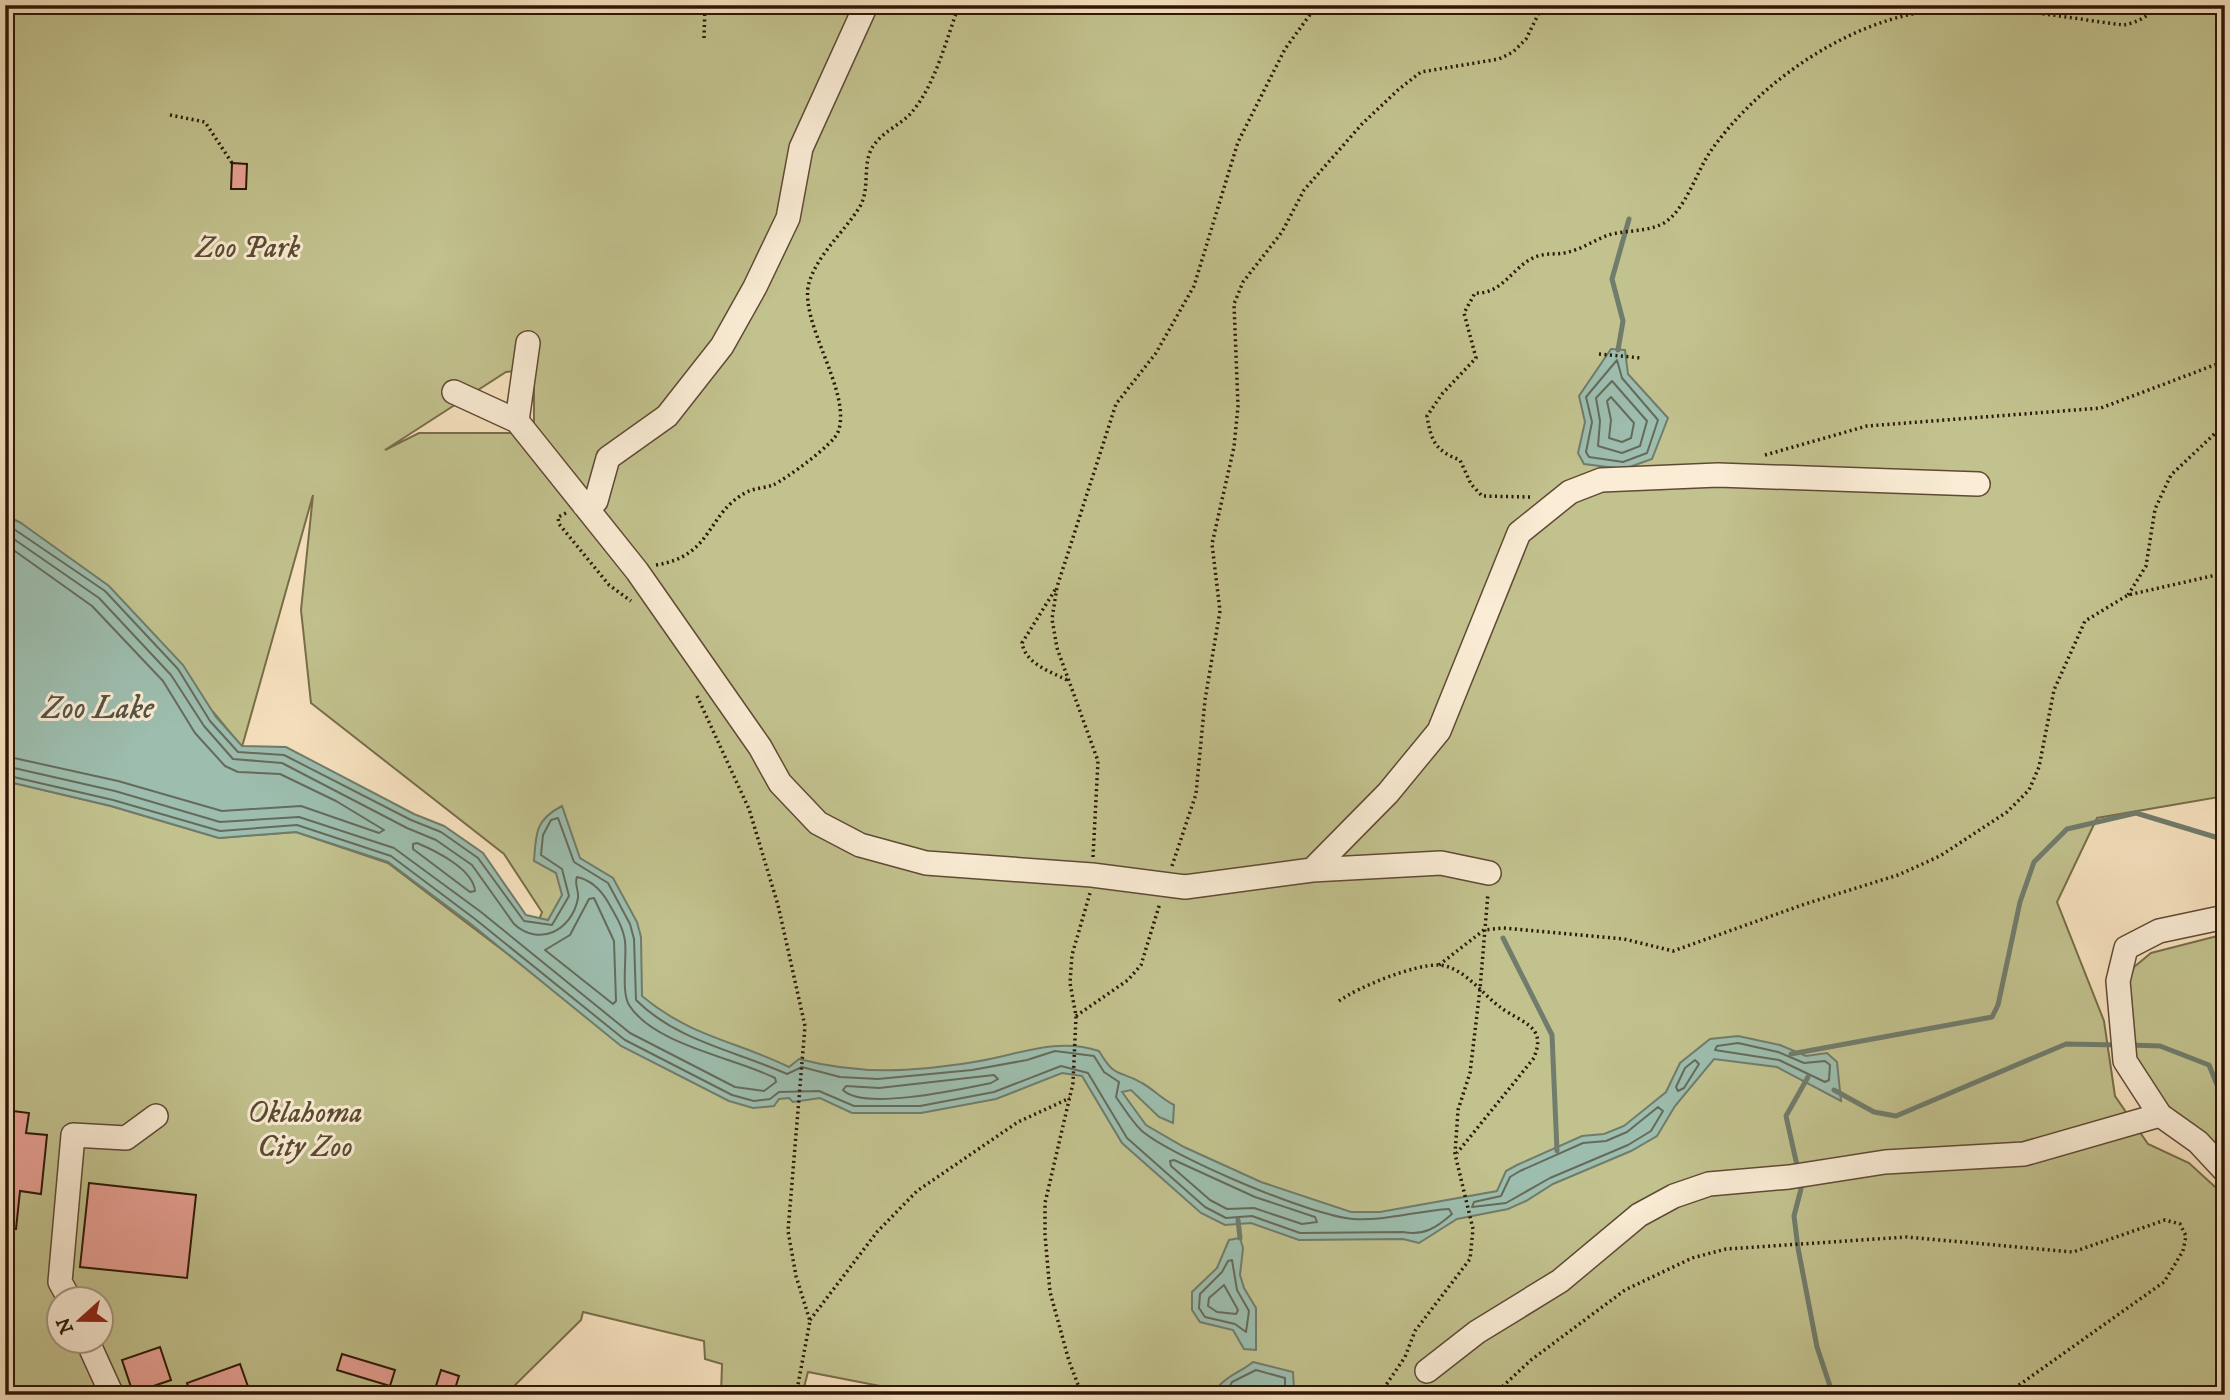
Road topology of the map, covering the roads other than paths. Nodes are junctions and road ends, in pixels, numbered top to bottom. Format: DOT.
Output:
graph roads {
  1 [pos="866,5"];
  2 [pos="528,343"];
  3 [pos="454,392"];
  4 [pos="517,421"];
  5 [pos="1978,484"];
  6 [pos="584,505"];
  7 [pos="1312,870"];
  8 [pos="1489,873"];
  9 [pos="2225,917"];
  10 [pos="2160,1115"];
  11 [pos="156,1116"];
  12 [pos="2225,1171"];
  13 [pos="61,1284"];
  14 [pos="93,1354"];
  15 [pos="1427,1371"];
  16 [pos="112,1395"];
  1 -- 6 [label="street"];
  2 -- 4 [label="street"];
  3 -- 4 [label="street"];
  4 -- 6 [label="street"];
  5 -- 7 [label="street"];
  6 -- 7 [label="street"];
  7 -- 8 [label="street"];
  9 -- 10 [label="street"];
  10 -- 12 [label="street"];
  10 -- 15 [label="street"];
  11 -- 13 [label="street"];
  14 -- 16 [label="street"];
}
